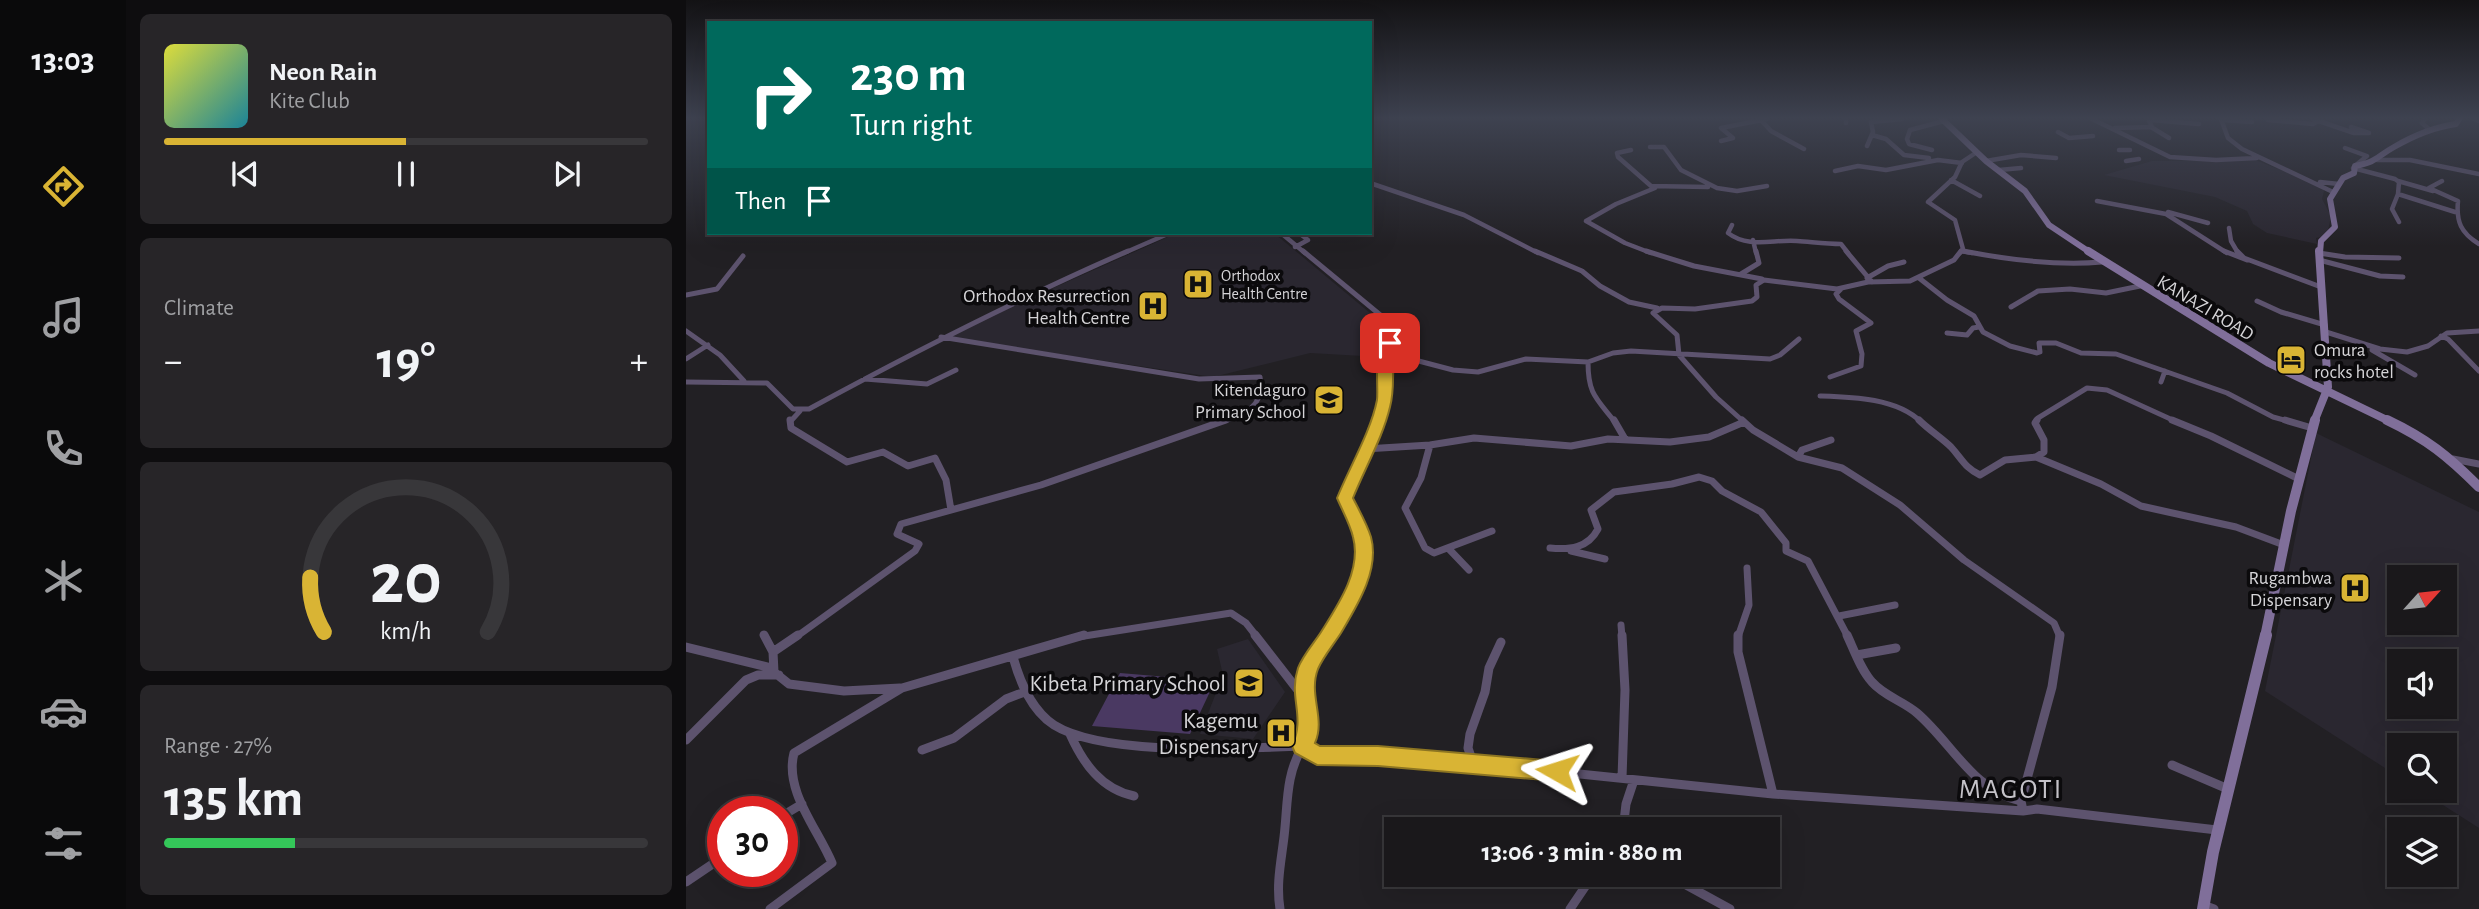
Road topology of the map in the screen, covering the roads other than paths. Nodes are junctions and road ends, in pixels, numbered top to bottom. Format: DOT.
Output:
graph roads {
  1 [pos="1621,161"];
  2 [pos="1675,161"];
  3 [pos="1933,161"];
  4 [pos="1951,161"];
  5 [pos="1986,161"];
  6 [pos="2266,161"];
  7 [pos="2361,161"];
  8 [pos="2373,161"];
  9 [pos="2417,161"];
  10 [pos="1962,163"];
  11 [pos="2355,167"];
  12 [pos="2021,168"];
  13 [pos="1999,170"];
  14 [pos="1835,171"];
  15 [pos="2479,174"];
  16 [pos="1951,180"];
  17 [pos="2312,180"];
  18 [pos="2398,181"];
  19 [pos="2442,181"];
  20 [pos="1372,184"];
  21 [pos="2339,184"];
  22 [pos="1767,186"];
  23 [pos="1655,188"];
  24 [pos="1717,188"];
  25 [pos="2333,192"];
  26 [pos="2439,193"];
  27 [pos="2398,194"];
  28 [pos="1980,196"];
  29 [pos="2097,201"];
  30 [pos="2159,211"];
  31 [pos="2455,212"];
  32 [pos="2399,222"];
  33 [pos="2208,223"];
  34 [pos="1732,225"];
  35 [pos="2229,228"];
  36 [pos="1165,235"];
  37 [pos="1283,235"];
  38 [pos="1302,235"];
  39 [pos="1753,240"];
  40 [pos="2479,244"];
  41 [pos="1295,247"];
  42 [pos="1961,251"];
  43 [pos="743,256"];
  44 [pos="2319,257"];
  45 [pos="2399,258"];
  46 [pos="2247,260"];
  47 [pos="1904,262"];
  48 [pos="2102,262"];
  49 [pos="1739,275"];
  50 [pos="2403,277"];
  51 [pos="1920,278"];
  52 [pos="1764,279"];
  53 [pos="1870,280"];
  54 [pos="2140,286"];
  55 [pos="2321,287"];
  56 [pos="1841,289"];
  57 [pos="686,295"];
  58 [pos="2257,301"];
  59 [pos="2011,307"];
  60 [pos="1659,309"];
  61 [pos="1979,327"];
  62 [pos="2325,329"];
  63 [pos="686,331"];
  64 [pos="2479,331"];
  65 [pos="1947,333"];
  66 [pos="2441,336"];
  67 [pos="941,337"];
  68 [pos="1799,338"];
  69 [pos="2434,342"];
  70 [pos="2361,344"];
  71 [pos="708,345"];
  72 [pos="2458,348"];
  73 [pos="1679,355"];
  74 [pos="1385,358"];
  75 [pos="686,359"];
  76 [pos="1588,362"];
  77 [pos="956,370"];
  78 [pos="2165,371"];
  79 [pos="2479,371"];
  80 [pos="2415,375"];
  81 [pos="1830,377"];
  82 [pos="863,379"];
  83 [pos="686,382"];
  84 [pos="744,382"];
  85 [pos="2161,382"];
  86 [pos="2326,393"];
  87 [pos="1820,396"];
  88 [pos="800,411"];
  89 [pos="1744,422"];
  90 [pos="2312,428"];
  91 [pos="1625,439"];
  92 [pos="1831,440"];
  93 [pos="1430,445"];
  94 [pos="1365,449"];
  95 [pos="1798,457"];
  96 [pos="2036,457"];
  97 [pos="2451,459"];
  98 [pos="2479,464"];
  99 [pos="2299,478"];
  100 [pos="2479,488"];
  101 [pos="951,510"];
  102 [pos="1492,531"];
  103 [pos="2284,545"];
  104 [pos="1448,548"];
  105 [pos="1550,548"];
  106 [pos="1565,550"];
  107 [pos="1605,559"];
  108 [pos="1747,568"];
  109 [pos="1469,570"];
  110 [pos="1895,605"];
  111 [pos="1839,616"];
  112 [pos="1621,625"];
  113 [pos="764,635"];
  114 [pos="1501,642"];
  115 [pos="686,647"];
  116 [pos="1896,648"];
  117 [pos="773,652"];
  118 [pos="1857,655"];
  119 [pos="1013,657"];
  120 [pos="772,667"];
  121 [pos="781,675"];
  122 [pos="902,688"];
  123 [pos="1027,691"];
  124 [pos="1304,698"];
  125 [pos="1070,734"];
  126 [pos="686,740"];
  127 [pos="1303,746"];
  128 [pos="922,750"];
  129 [pos="1473,763"];
  130 [pos="2172,765"];
  131 [pos="1622,778"];
  132 [pos="1634,780"];
  133 [pos="2230,790"];
  134 [pos="1773,793"];
  135 [pos="1134,796"];
  136 [pos="2021,801"];
  137 [pos="802,804"];
  138 [pos="798,806"];
  139 [pos="2023,811"];
  140 [pos="1624,817"];
  141 [pos="2219,830"];
  142 [pos="707,868"];
  143 [pos="686,882"];
  144 [pos="1585,887"];
  145 [pos="1690,887"];
  146 [pos="2206,908"];
  147 [pos="770,909"];
  148 [pos="1280,909"];
  149 [pos="1570,909"];
  150 [pos="1730,909"];
  1 -- 23 [label="street"];
  2 -- 24 [label="street"];
  3 -- 14 [label="street"];
  4 -- 10 [label="street"];
  5 -- 13 [label="street, KANAZI ROAD"];
  6 -- 17 [label="street"];
  7 -- 11 [label="street"];
  8 -- 11 [label="street"];
  9 -- 15 [label="street"];
  10 -- 16 [label="street"];
  11 -- 18 [label="street"];
  11 -- 21 [label="street"];
  12 -- 13 [label="street"];
  13 -- 48 [label="street, KANAZI ROAD"];
  16 -- 28 [label="street"];
  16 -- 42 [label="street"];
  17 -- 21 [label="street"];
  17 -- 25 [label="street"];
  18 -- 26 [label="street"];
  18 -- 27 [label="street"];
  19 -- 26 [label="street"];
  20 -- 60 [label="street"];
  21 -- 25 [label="street"];
  22 -- 24 [label="street"];
  23 -- 24 [label="street"];
  23 -- 49 [label="street"];
  25 -- 44 [label="street"];
  26 -- 31 [label="street"];
  27 -- 31 [label="street"];
  27 -- 32 [label="street"];
  29 -- 30 [label="street"];
  30 -- 33 [label="street"];
  30 -- 46 [label="street"];
  31 -- 40 [label="street"];
  34 -- 39 [label="street"];
  35 -- 46 [label="street"];
  36 -- 67 [label="street"];
  37 -- 41 [label="street"];
  38 -- 41 [label="street"];
  39 -- 49 [label="street"];
  39 -- 53 [label="street"];
  41 -- 74 [label="street"];
  42 -- 48 [label="street"];
  42 -- 51 [label="street"];
  43 -- 57 [label="street"];
  44 -- 45 [label="street"];
  44 -- 50 [label="street"];
  44 -- 55 [label="street"];
  46 -- 55 [label="street"];
  47 -- 53 [label="street"];
  48 -- 54 [label="street, KANAZI ROAD"];
  49 -- 52 [label="street"];
  51 -- 53 [label="street"];
  51 -- 61 [label="street"];
  52 -- 56 [label="street"];
  52 -- 60 [label="street"];
  53 -- 56 [label="street"];
  54 -- 59 [label="street"];
  54 -- 86 [label="street, KANAZI ROAD"];
  55 -- 62 [label="street"];
  56 -- 81 [label="street"];
  58 -- 62 [label="street"];
  60 -- 73 [label="street"];
  61 -- 65 [label="street"];
  61 -- 78 [label="street"];
  62 -- 70 [label="street"];
  62 -- 86 [label="street"];
  63 -- 71 [label="street"];
  64 -- 66 [label="street"];
  66 -- 69 [label="street"];
  66 -- 72 [label="street"];
  67 -- 82 [label="street"];
  67 -- 101 [label="street"];
  68 -- 73 [label="street"];
  69 -- 70 [label="street"];
  69 -- 72 [label="street"];
  70 -- 80 [label="street"];
  71 -- 75 [label="street"];
  71 -- 84 [label="street"];
  72 -- 79 [label="street"];
  73 -- 76 [label="street"];
  73 -- 89 [label="street"];
  74 -- 76 [label="street"];
  74 -- 94 [label="street"];
  76 -- 91 [label="street"];
  77 -- 82 [label="street"];
  78 -- 85 [label="street"];
  78 -- 90 [label="street"];
  82 -- 88 [label="street"];
  83 -- 84 [label="street"];
  84 -- 88 [label="street"];
  86 -- 90 [label="street"];
  86 -- 97 [label="street, KANAZI ROAD"];
  87 -- 96 [label="street"];
  88 -- 101 [label="street"];
  89 -- 91 [label="street"];
  89 -- 95 [label="street"];
  90 -- 99 [label="street"];
  91 -- 93 [label="street"];
  92 -- 95 [label="street"];
  93 -- 94 [label="street"];
  93 -- 104 [label="street"];
  94 -- 124 [label="street"];
  95 -- 136 [label="street"];
  96 -- 99 [label="street"];
  96 -- 103 [label="street"];
  97 -- 98 [label="street"];
  97 -- 100 [label="street, KANAZI ROAD"];
  99 -- 103 [label="street"];
  101 -- 117 [label="street"];
  102 -- 104 [label="street"];
  103 -- 133 [label="street"];
  104 -- 109 [label="street"];
  105 -- 106 [label="street"];
  106 -- 107 [label="street"];
  106 -- 111 [label="street"];
  108 -- 134 [label="street"];
  110 -- 111 [label="street"];
  111 -- 118 [label="street"];
  112 -- 131 [label="street"];
  113 -- 117 [label="street"];
  114 -- 129 [label="street"];
  115 -- 120 [label="street"];
  116 -- 118 [label="street"];
  117 -- 120 [label="street"];
  118 -- 136 [label="street"];
  119 -- 122 [label="street"];
  119 -- 123 [label="street"];
  119 -- 124 [label="street"];
  120 -- 121 [label="street"];
  121 -- 122 [label="street"];
  121 -- 126 [label="street"];
  122 -- 137 [label="street"];
  123 -- 125 [label="street"];
  123 -- 128 [label="street"];
  124 -- 127 [label="street"];
  125 -- 127 [label="street"];
  125 -- 135 [label="street"];
  127 -- 129 [label="street"];
  127 -- 148 [label="street"];
  129 -- 131 [label="street"];
  130 -- 133 [label="street"];
  131 -- 132 [label="street"];
  132 -- 134 [label="street"];
  132 -- 140 [label="street"];
  133 -- 141 [label="street"];
  134 -- 139 [label="street"];
  136 -- 139 [label="street"];
  137 -- 138 [label="street"];
  137 -- 147 [label="street"];
  139 -- 141 [label="street"];
  141 -- 146 [label="street"];
  142 -- 143 [label="street"];
  144 -- 149 [label="street"];
  145 -- 150 [label="street"];
}
